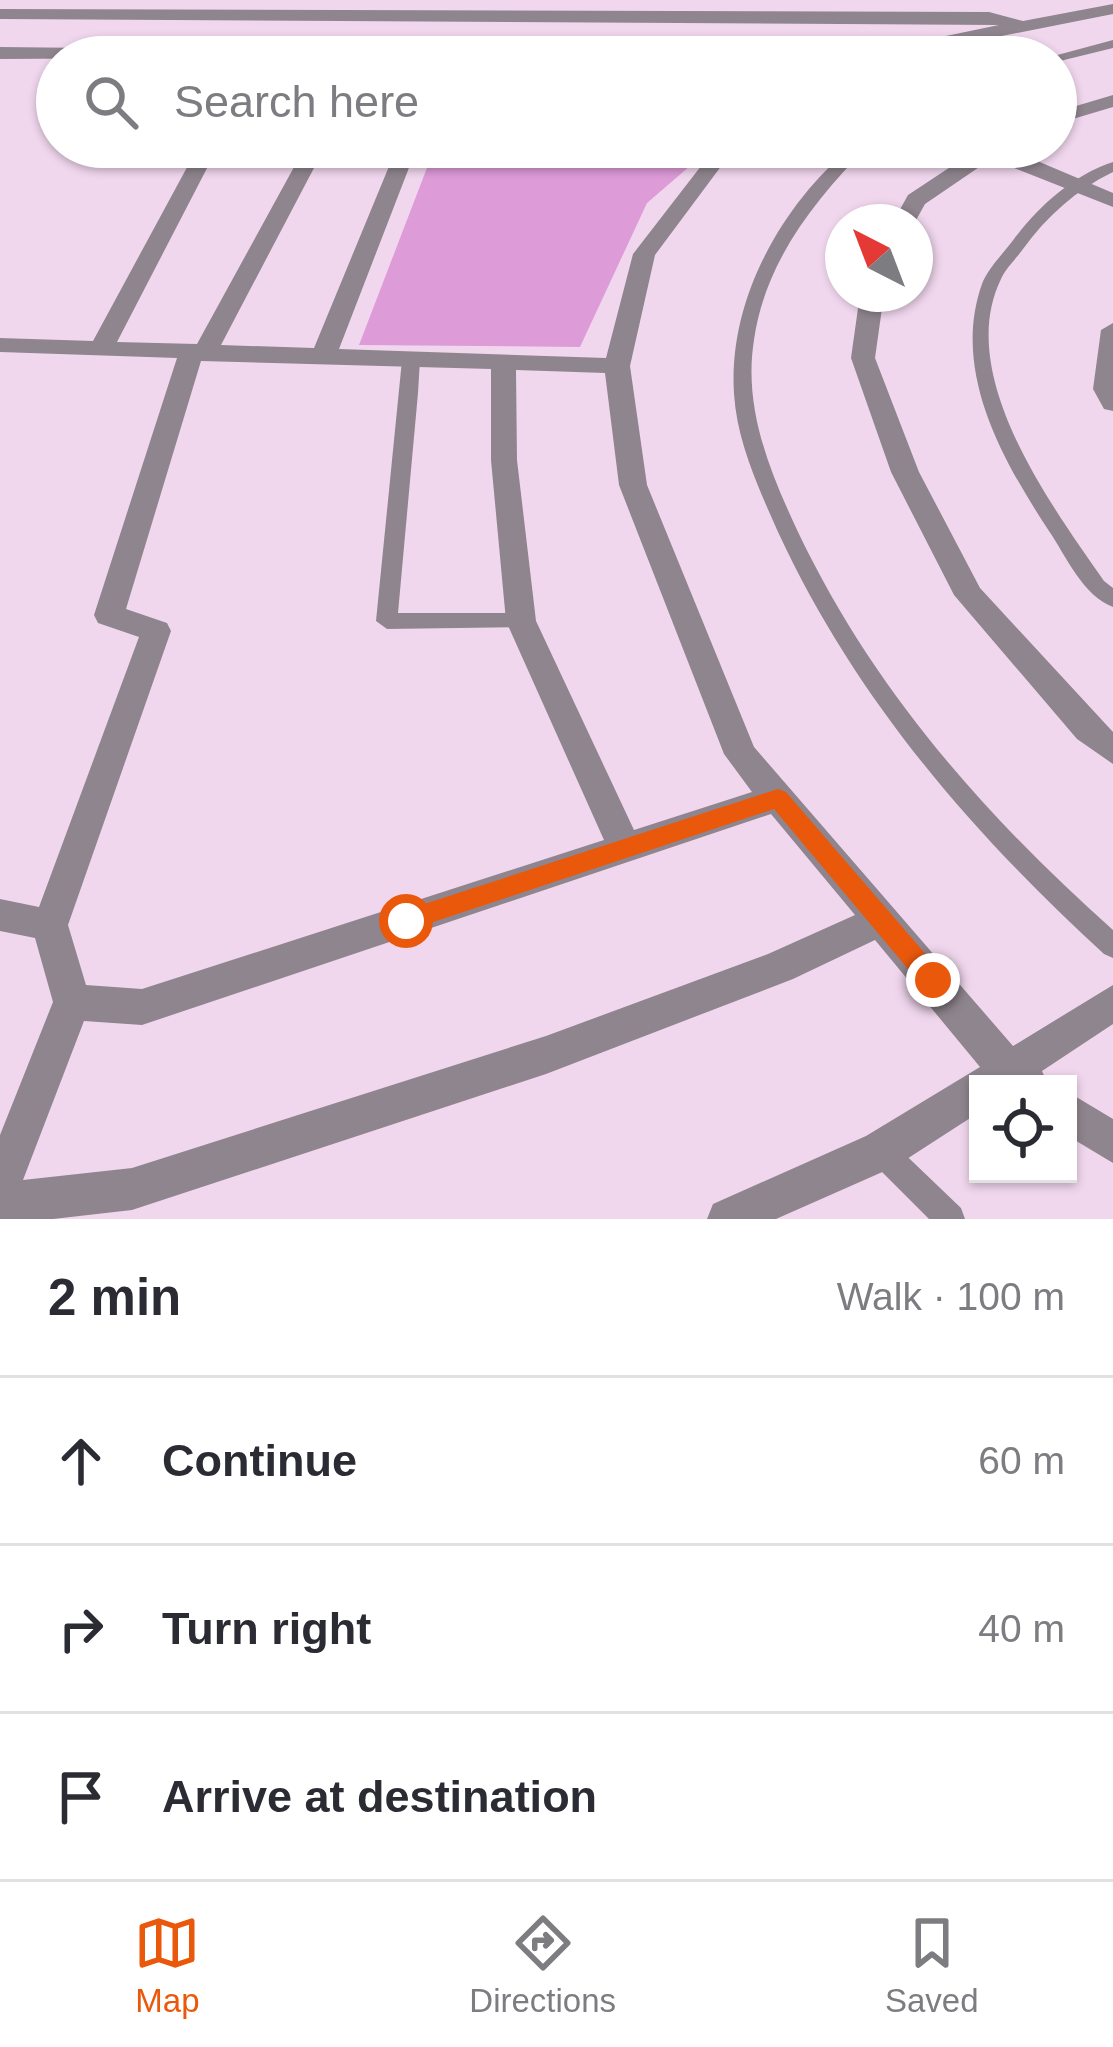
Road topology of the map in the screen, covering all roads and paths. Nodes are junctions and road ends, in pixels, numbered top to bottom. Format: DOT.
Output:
graph roads {
  1 [pos="273,6"];
  2 [pos="1113,9"];
  3 [pos="0,14"];
  4 [pos="1018,25"];
  5 [pos="263,36"];
  6 [pos="978,36"];
  7 [pos="1113,44"];
  8 [pos="0,53"];
  9 [pos="36,53"];
  10 [pos="1077,53"];
  11 [pos="1113,101"];
  12 [pos="1077,112"];
  13 [pos="1113,166"];
  14 [pos="197,168"];
  15 [pos="303,168"];
  16 [pos="399,168"];
  17 [pos="710,168"];
  18 [pos="841,168"];
  19 [pos="960,168"];
  20 [pos="1034,168"];
  21 [pos="1076,186"];
  22 [pos="1113,201"];
  23 [pos="914,204"];
  24 [pos="869,312"];
  25 [pos="1113,330"];
  26 [pos="0,345"];
  27 [pos="101,348"];
  28 [pos="197,354"];
  29 [pos="323,357"];
  30 [pos="411,360"];
  31 [pos="503,362"];
  32 [pos="617,366"];
  33 [pos="1113,403"];
  34 [pos="1113,599"];
  35 [pos="521,621"];
  36 [pos="1113,751"];
  37 [pos="778,798"];
  38 [pos="625,848"];
  39 [pos="0,915"];
  40 [pos="882,920"];
  41 [pos="50,925"];
  42 [pos="1113,946"];
  43 [pos="72,1002"];
  44 [pos="1113,1003"];
  45 [pos="996,1075"];
  46 [pos="1011,1075"];
  47 [pos="969,1100"];
  48 [pos="1077,1118"];
  49 [pos="1113,1143"];
  50 [pos="881,1151"];
  51 [pos="0,1187"];
  52 [pos="0,1204"];
  53 [pos="728,1219"];
  54 [pos="950,1219"];
  1 -- 3 [label="street"];
  1 -- 4 [label="street"];
  1 -- 5 [label="street"];
  2 -- 4 [label="street"];
  4 -- 6 [label="street"];
  7 -- 10 [label="lane"];
  8 -- 9 [label="street"];
  11 -- 12 [label="street"];
  13 -- 21 [label="lane"];
  14 -- 27 [label="street"];
  15 -- 28 [label="street"];
  16 -- 29 [label="street"];
  17 -- 32 [label="street"];
  18 -- 42 [label="lane"];
  19 -- 23 [label="street"];
  20 -- 21 [label="street"];
  21 -- 22 [label="street"];
  21 -- 34 [label="lane"];
  24 -- 36 [label="street"];
  25 -- 33 [label="street"];
  26 -- 27 [label="street"];
  27 -- 28 [label="street"];
  28 -- 29 [label="street"];
  28 -- 41 [label="street"];
  29 -- 30 [label="street"];
  30 -- 31 [label="street"];
  30 -- 35 [label="lane"];
  31 -- 32 [label="street"];
  31 -- 35 [label="street"];
  32 -- 37 [label="street"];
  35 -- 38 [label="street"];
  37 -- 38 [label="street"];
  37 -- 40 [label="street"];
  38 -- 43 [label="street"];
  39 -- 41 [label="street"];
  40 -- 45 [label="street"];
  40 -- 52 [label="street"];
  41 -- 43 [label="street"];
  43 -- 51 [label="street"];
  44 -- 46 [label="street"];
  47 -- 50 [label="street"];
  48 -- 49 [label="street"];
  50 -- 53 [label="street"];
  50 -- 54 [label="lane"];
}
